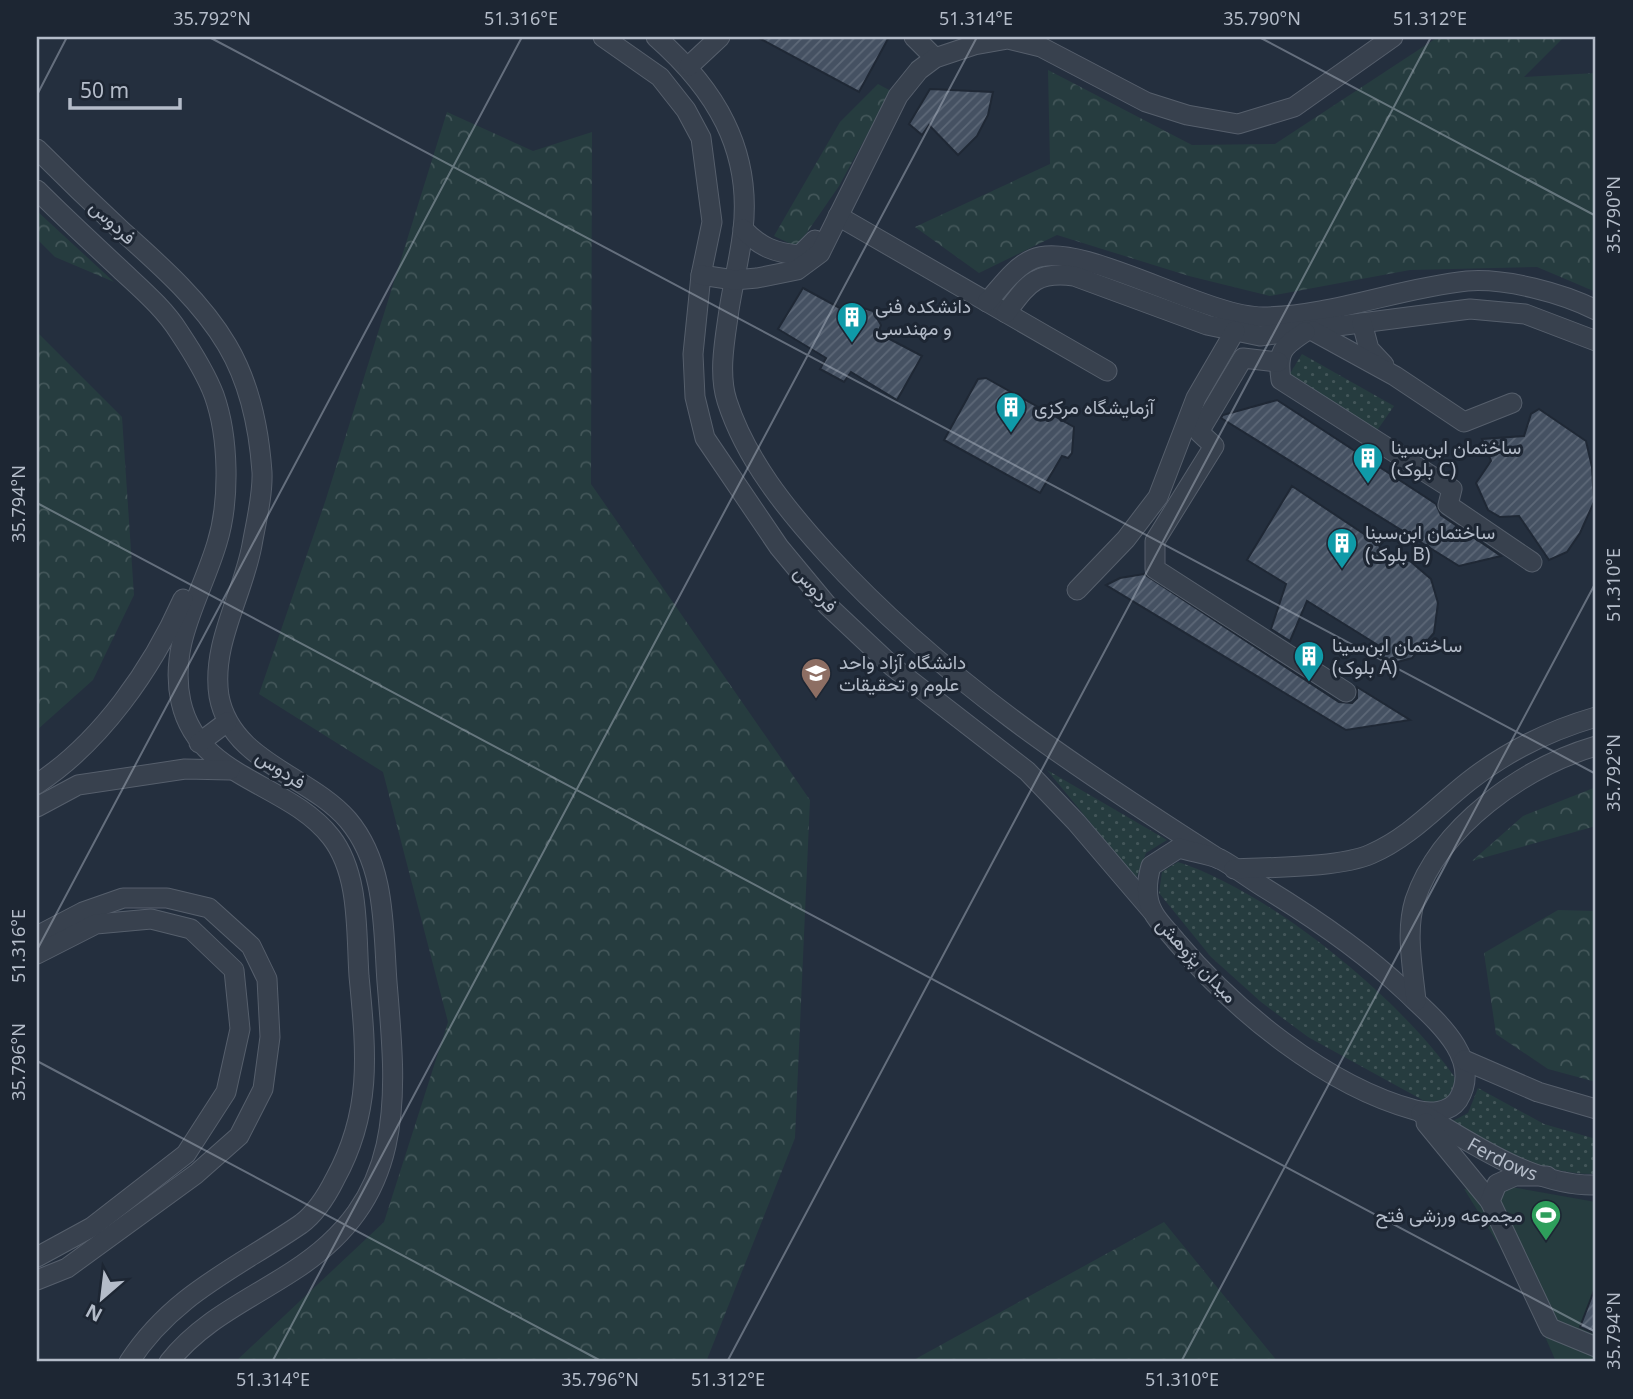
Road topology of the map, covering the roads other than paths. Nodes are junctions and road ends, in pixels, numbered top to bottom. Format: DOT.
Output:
graph roads {
  1 [pos="603,37"];
  2 [pos="656,37"];
  3 [pos="720,37"];
  4 [pos="915,37"];
  5 [pos="1393,37"];
  6 [pos="936,58"];
  7 [pos="689,66"];
  8 [pos="37,149"];
  9 [pos="37,190"];
  10 [pos="838,216"];
  11 [pos="743,229"];
  12 [pos="701,275"];
  13 [pos="172,277"];
  14 [pos="734,280"];
  15 [pos="1415,290"];
  16 [pos="148,296"];
  17 [pos="987,302"];
  18 [pos="1596,310"];
  19 [pos="1006,313"];
  20 [pos="1419,314"];
  21 [pos="1362,323"];
  22 [pos="1235,331"];
  23 [pos="1310,331"];
  24 [pos="1596,341"];
  25 [pos="1278,362"];
  26 [pos="1107,371"];
  27 [pos="1395,376"];
  28 [pos="1513,403"];
  29 [pos="1191,432"];
  30 [pos="221,515"];
  31 [pos="1532,562"];
  32 [pos="1077,590"];
  33 [pos="1346,692"];
  34 [pos="1596,717"];
  35 [pos="228,722"];
  36 [pos="199,743"];
  37 [pos="1596,746"];
  38 [pos="230,770"];
  39 [pos="37,784"];
  40 [pos="37,807"];
  41 [pos="1226,864"];
  42 [pos="1152,911"];
  43 [pos="37,936"];
  44 [pos="37,954"];
  45 [pos="1416,1001"];
  46 [pos="1464,1060"];
  47 [pos="1596,1109"];
  48 [pos="1417,1111"];
  49 [pos="356,1131"];
  50 [pos="387,1142"];
  51 [pos="1547,1177"];
  52 [pos="1596,1185"];
  53 [pos="1490,1200"];
  54 [pos="37,1257"];
  55 [pos="37,1279"];
  56 [pos="1596,1347"];
  57 [pos="129,1362"];
  58 [pos="169,1362"];
  1 -- 12 [label="lane, فردوس"];
  2 -- 7 [label="lane, فردوس"];
  3 -- 7 [label="lane"];
  4 -- 6 [label="lane"];
  5 -- 6 [label="lane"];
  6 -- 10 [label="lane"];
  7 -- 11 [label="lane, فردوس"];
  8 -- 13 [label="lane, فردوس"];
  9 -- 16 [label="lane, فردوس"];
  10 -- 11 [label="lane"];
  10 -- 14 [label="lane"];
  10 -- 17 [label="lane"];
  11 -- 14 [label="lane, فردوس"];
  12 -- 14 [label="lane"];
  12 -- 42 [label="lane, فردوس"];
  13 -- 16 [label="lane"];
  13 -- 35 [label="lane, فردوس"];
  14 -- 41 [label="lane, فردوس"];
  15 -- 17 [label="lane"];
  15 -- 18 [label="lane"];
  15 -- 20 [label="lane"];
  16 -- 30 [label="lane, فردوس"];
  17 -- 19 [label="lane"];
  19 -- 22 [label="lane"];
  19 -- 26 [label="lane"];
  20 -- 21 [label="lane"];
  20 -- 24 [label="lane"];
  21 -- 23 [label="lane"];
  21 -- 27 [label="lane"];
  22 -- 23 [label="lane"];
  22 -- 29 [label="lane"];
  23 -- 25 [label="lane"];
  23 -- 27 [label="lane"];
  25 -- 29 [label="lane"];
  25 -- 31 [label="lane"];
  27 -- 28 [label="lane"];
  29 -- 32 [label="lane"];
  29 -- 33 [label="lane"];
  30 -- 36 [label="lane, فردوس"];
  30 -- 39 [label="lane"];
  34 -- 41 [label="lane"];
  35 -- 36 [label="lane"];
  35 -- 50 [label="lane, فردوس"];
  36 -- 38 [label="lane, فردوس"];
  37 -- 45 [label="lane"];
  38 -- 40 [label="lane"];
  38 -- 49 [label="lane, فردوس"];
  41 -- 42 [label="lane, میدان پژوهش"];
  41 -- 45 [label="lane, میدان پژوهش"];
  42 -- 48 [label="lane, میدان پژوهش"];
  43 -- 55 [label="lane"];
  44 -- 54 [label="lane"];
  45 -- 46 [label="lane, میدان پژوهش"];
  46 -- 47 [label="lane"];
  46 -- 48 [label="lane, میدان پژوهش"];
  48 -- 51 [label="lane, Ferdows"];
  48 -- 53 [label="lane"];
  49 -- 50 [label="lane"];
  49 -- 57 [label="lane, فردوس"];
  50 -- 58 [label="lane, فردوس"];
  51 -- 52 [label="lane, Ferdows"];
  51 -- 53 [label="lane"];
  53 -- 56 [label="lane"];
}
